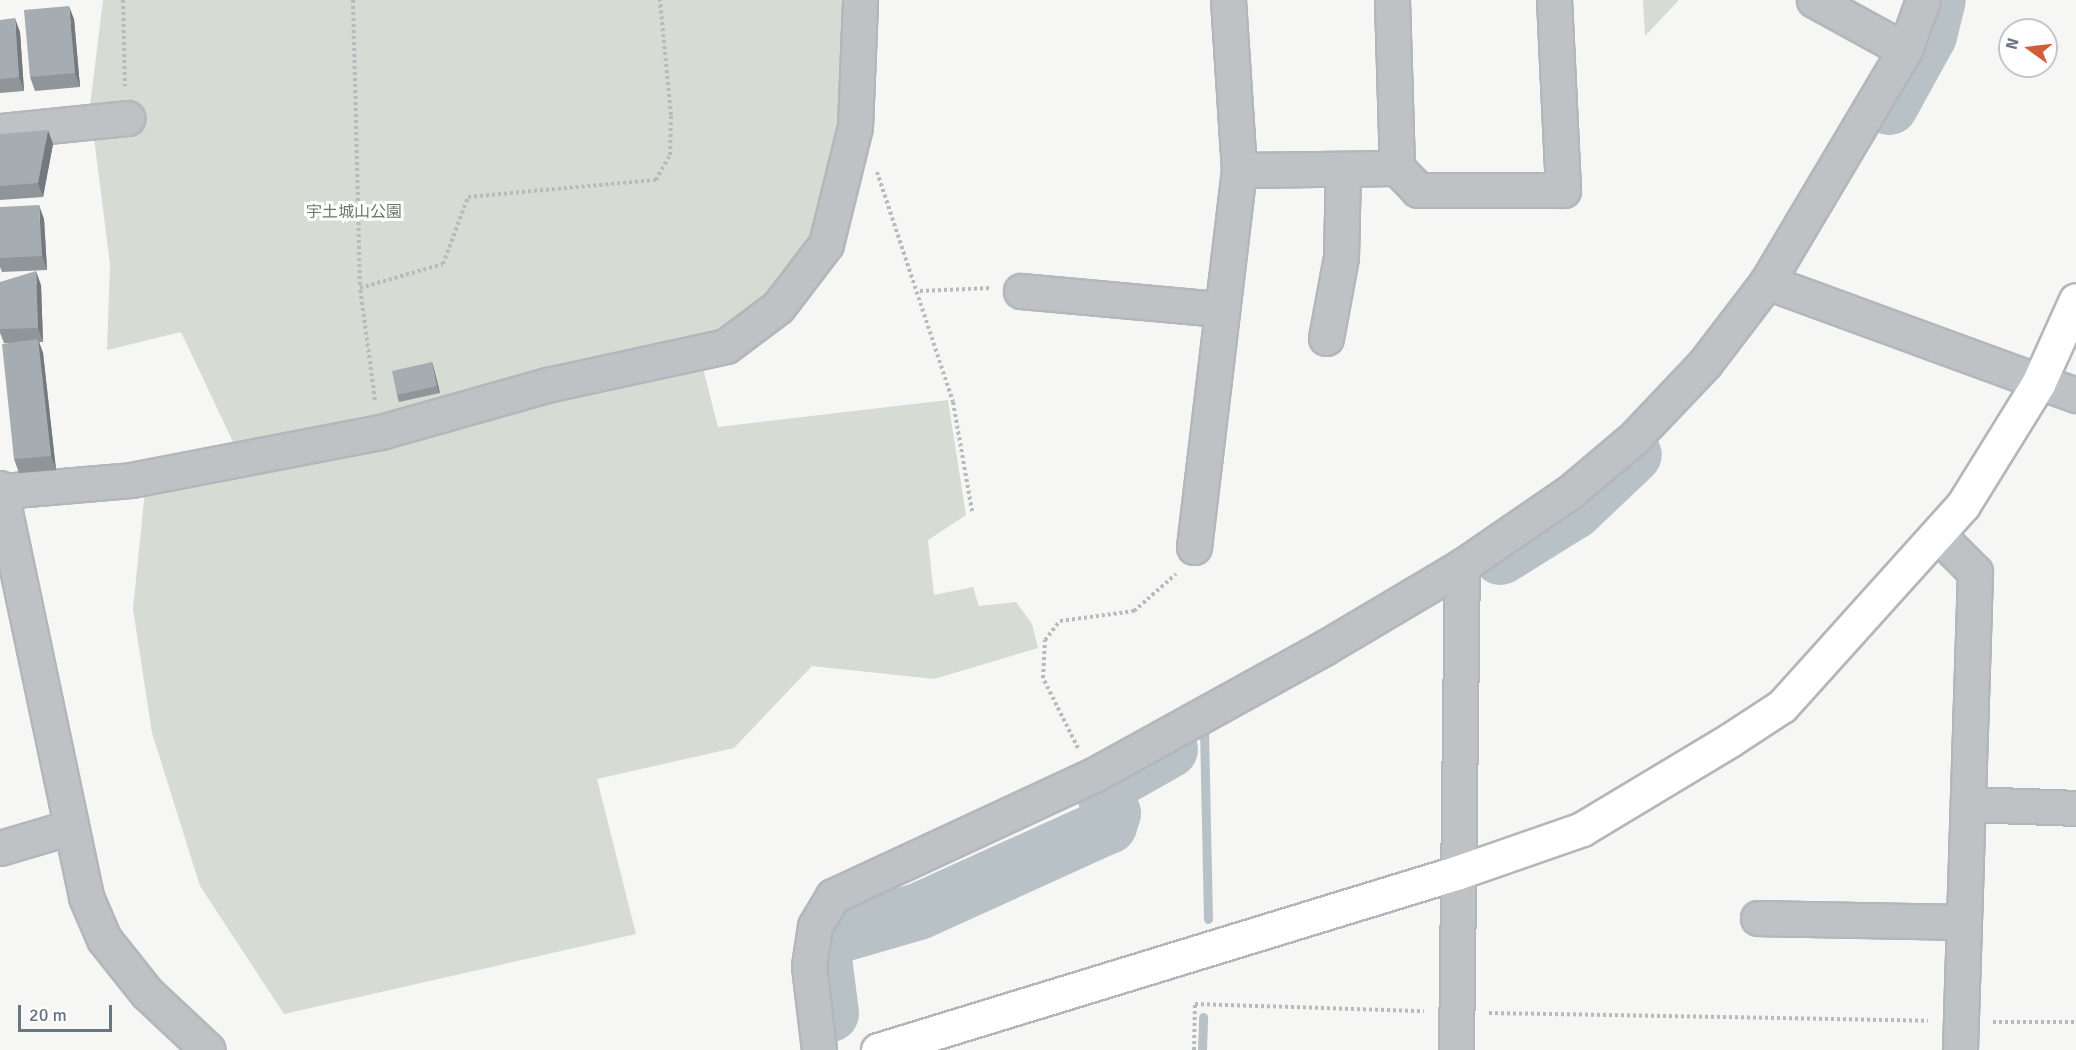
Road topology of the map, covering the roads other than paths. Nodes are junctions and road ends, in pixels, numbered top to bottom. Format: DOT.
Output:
graph roads {
  1 [pos="860,0"];
  2 [pos="1228,0"];
  3 [pos="1392,0"];
  4 [pos="1554,0"];
  5 [pos="1814,0"];
  6 [pos="1923,0"];
  7 [pos="1905,50"];
  8 [pos="127,118"];
  9 [pos="0,131"];
  10 [pos="1397,168"];
  11 [pos="1343,169"];
  12 [pos="1239,170"];
  13 [pos="1767,282"];
  14 [pos="1021,291"];
  15 [pos="2076,300"];
  16 [pos="1220,309"];
  17 [pos="1326,338"];
  18 [pos="2038,384"];
  19 [pos="2076,395"];
  20 [pos="2,489"];
  21 [pos="1938,535"];
  22 [pos="1194,547"];
  23 [pos="1462,566"];
  24 [pos="1969,804"];
  25 [pos="2076,808"];
  26 [pos="71,827"];
  27 [pos="0,848"];
  28 [pos="1456,873"];
  29 [pos="1758,918"];
  30 [pos="1961,922"];
  31 [pos="1960,1036"];
  32 [pos="208,1050"];
  33 [pos="819,1050"];
  34 [pos="878,1050"];
  35 [pos="1456,1050"];
  1 -- 20 [label="street"];
  2 -- 12 [label="street"];
  3 -- 10 [label="street"];
  4 -- 10 [label="street"];
  5 -- 7 [label="street"];
  6 -- 7 [label="street"];
  7 -- 13 [label="street"];
  8 -- 9 [label="street"];
  10 -- 11 [label="street"];
  11 -- 12 [label="street"];
  11 -- 17 [label="street"];
  12 -- 16 [label="street"];
  13 -- 18 [label="street"];
  13 -- 23 [label="street"];
  14 -- 16 [label="street"];
  15 -- 18 [label="street"];
  16 -- 22 [label="street"];
  18 -- 19 [label="street"];
  18 -- 21 [label="street"];
  20 -- 26 [label="street"];
  21 -- 24 [label="street"];
  21 -- 28 [label="street"];
  23 -- 28 [label="street"];
  23 -- 33 [label="street"];
  24 -- 25 [label="street"];
  24 -- 30 [label="street"];
  26 -- 27 [label="street"];
  26 -- 32 [label="street"];
  28 -- 34 [label="street"];
  28 -- 35 [label="street"];
  29 -- 30 [label="street"];
  30 -- 31 [label="street"];
}
